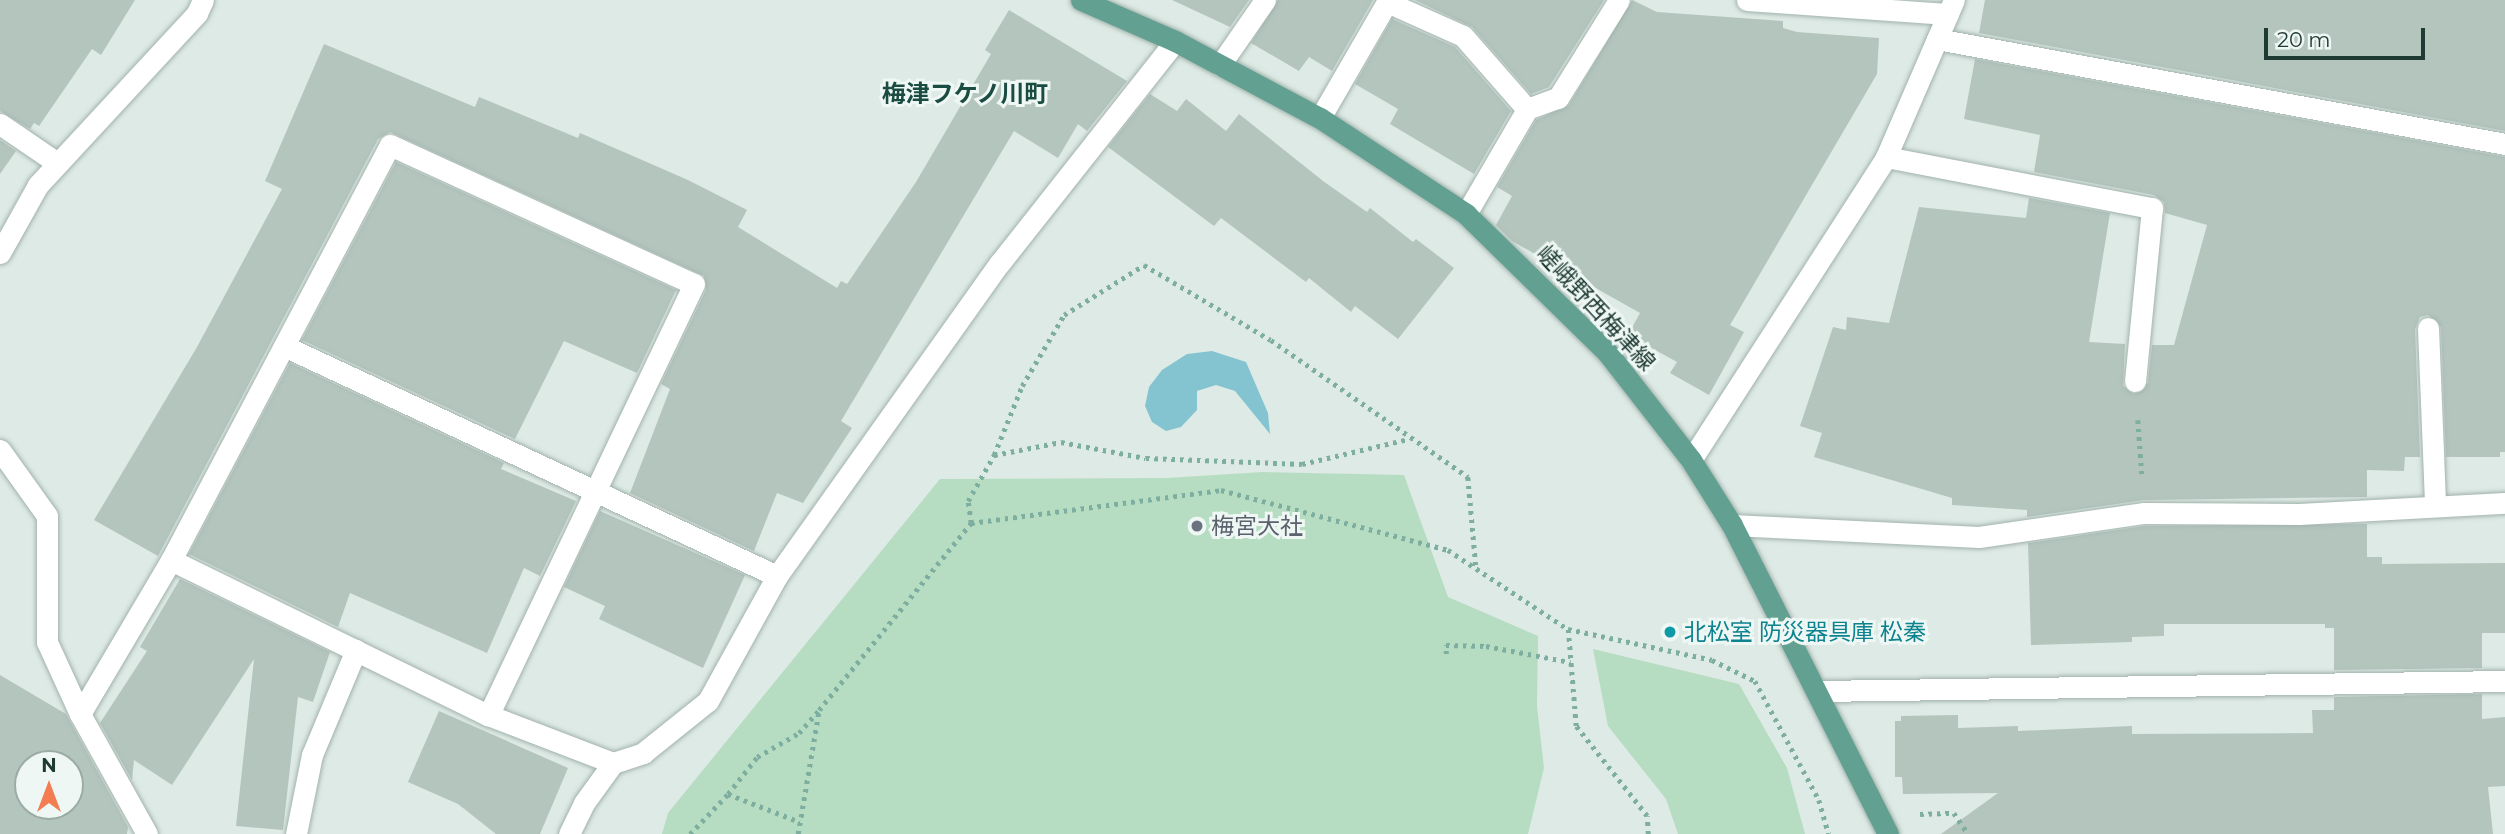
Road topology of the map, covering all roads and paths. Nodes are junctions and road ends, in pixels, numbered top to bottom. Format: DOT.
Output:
graph roads {
  1 [pos="203,0"];
  2 [pos="1265,0"];
  3 [pos="1619,0"];
  4 [pos="1746,0"];
  5 [pos="1084,1"];
  6 [pos="1951,7"];
  7 [pos="1937,38"];
  8 [pos="1175,41"];
  9 [pos="1220,65"];
  10 [pos="1527,109"];
  11 [pos="1320,118"];
  12 [pos="0,124"];
  13 [pos="2505,144"];
  14 [pos="1886,157"];
  15 [pos="56,162"];
  16 [pos="1466,214"];
  17 [pos="0,253"];
  18 [pos="2428,328"];
  19 [pos="284,346"];
  20 [pos="2135,381"];
  21 [pos="1409,439"];
  22 [pos="0,450"];
  23 [pos="994,455"];
  24 [pos="1691,460"];
  25 [pos="595,491"];
  26 [pos="2505,503"];
  27 [pos="2435,506"];
  28 [pos="2144,513"];
  29 [pos="971,523"];
  30 [pos="1731,525"];
  31 [pos="172,560"];
  32 [pos="1476,568"];
  33 [pos="777,576"];
  34 [pos="1567,629"];
  35 [pos="356,650"];
  36 [pos="1446,654"];
  37 [pos="1570,662"];
  38 [pos="2505,681"];
  39 [pos="1817,691"];
  40 [pos="818,710"];
  41 [pos="80,714"];
  42 [pos="488,715"];
  43 [pos="613,763"];
  44 [pos="728,794"];
  45 [pos="800,822"];
  46 [pos="1883,825"];
  47 [pos="147,834"];
  48 [pos="296,834"];
  49 [pos="569,834"];
  50 [pos="691,834"];
  51 [pos="798,834"];
  52 [pos="1648,834"];
  53 [pos="1829,834"];
  54 [pos="1968,834"];
  1 -- 15 [label="street"];
  2 -- 9 [label="street"];
  3 -- 10 [label="street"];
  4 -- 6 [label="street"];
  5 -- 8 [label="main road, 嵯峨野西梅津線"];
  6 -- 7 [label="street"];
  7 -- 13 [label="street"];
  7 -- 14 [label="street"];
  8 -- 9 [label="main road, 嵯峨野西梅津線"];
  8 -- 33 [label="street"];
  9 -- 11 [label="main road, 嵯峨野西梅津線"];
  10 -- 11 [label="street"];
  10 -- 16 [label="street"];
  11 -- 16 [label="main road, 嵯峨野西梅津線"];
  12 -- 15 [label="street"];
  14 -- 20 [label="street"];
  14 -- 24 [label="street"];
  15 -- 17 [label="street"];
  16 -- 24 [label="main road, 嵯峨野西梅津線"];
  18 -- 27 [label="street"];
  19 -- 25 [label="street"];
  19 -- 25 [label="street"];
  19 -- 31 [label="street"];
  20 -- 28 [label="path"];
  21 -- 23 [label="path"];
  21 -- 23 [label="path"];
  21 -- 32 [label="path"];
  22 -- 41 [label="street"];
  23 -- 29 [label="path"];
  24 -- 30 [label="main road, 嵯峨野西梅津線"];
  25 -- 33 [label="street"];
  25 -- 42 [label="street"];
  26 -- 27 [label="street"];
  27 -- 28 [label="street"];
  28 -- 30 [label="street"];
  29 -- 32 [label="path"];
  29 -- 40 [label="path"];
  30 -- 39 [label="main road, 嵯峨野西梅津線"];
  31 -- 35 [label="street"];
  31 -- 41 [label="street"];
  32 -- 34 [label="path"];
  33 -- 43 [label="street"];
  34 -- 37 [label="path"];
  34 -- 53 [label="path"];
  35 -- 42 [label="street"];
  35 -- 48 [label="street"];
  36 -- 37 [label="path"];
  37 -- 52 [label="path"];
  38 -- 39 [label="street"];
  39 -- 46 [label="main road, 嵯峨野西梅津線"];
  40 -- 44 [label="path"];
  40 -- 45 [label="path"];
  41 -- 47 [label="street"];
  42 -- 43 [label="street"];
  43 -- 49 [label="street"];
  44 -- 45 [label="path"];
  44 -- 50 [label="path"];
  45 -- 51 [label="path"];
  46 -- 54 [label="path"];
}
